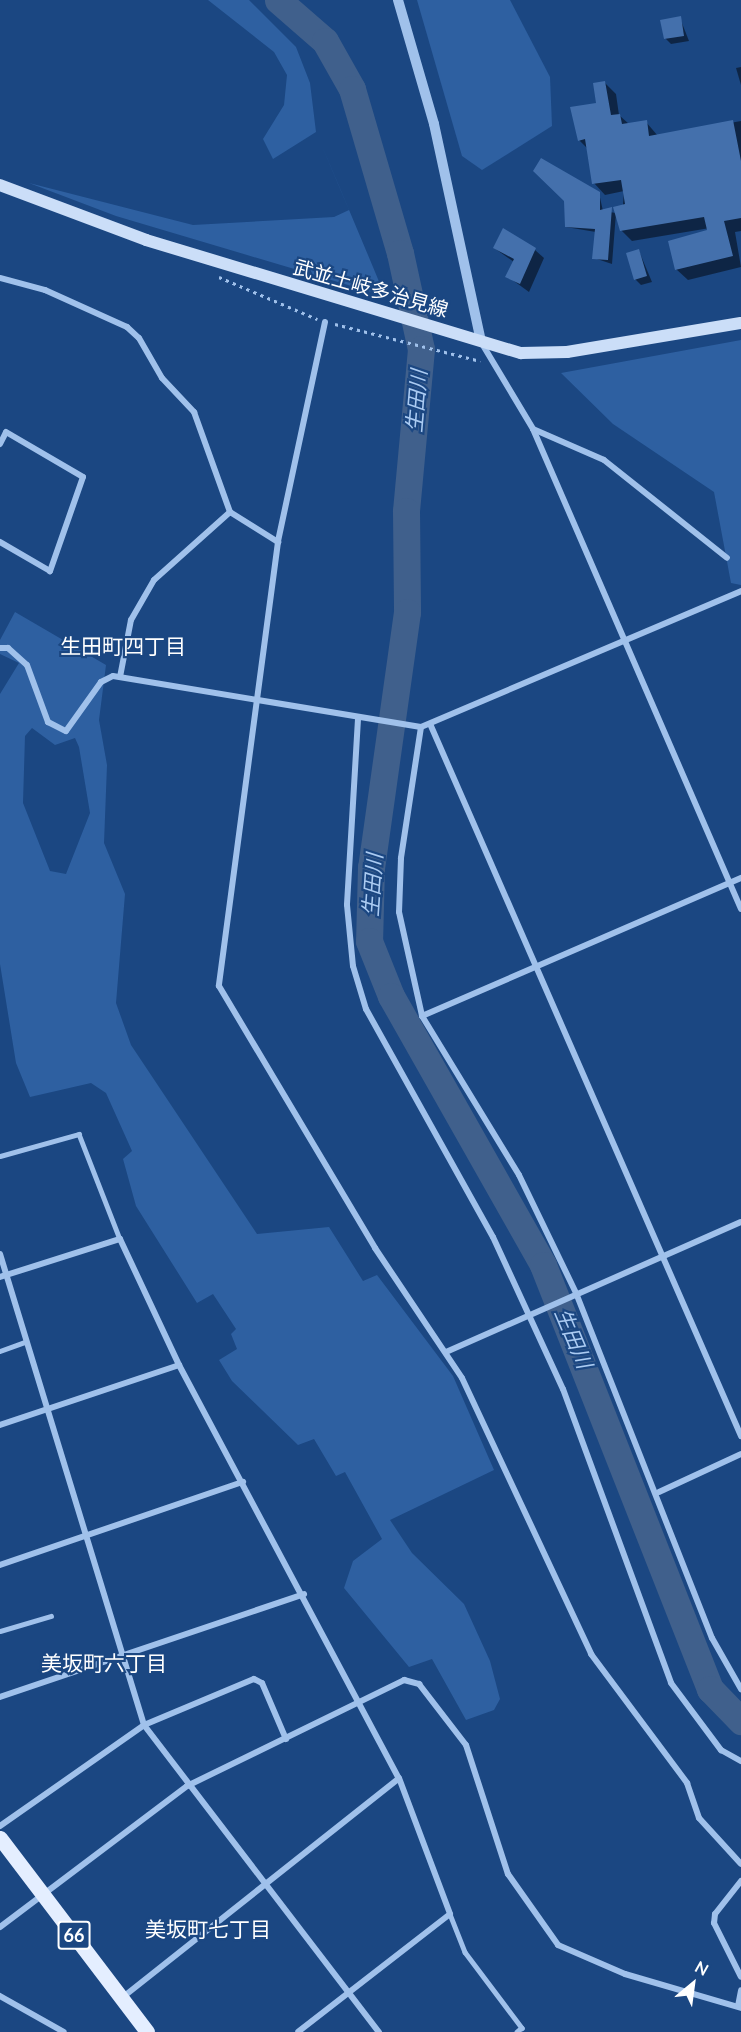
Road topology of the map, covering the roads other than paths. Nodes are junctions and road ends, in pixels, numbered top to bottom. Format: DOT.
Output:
graph roads {
  1 [pos="398,0"];
  2 [pos="0,185"];
  3 [pos="0,279"];
  4 [pos="325,322"];
  5 [pos="741,323"];
  6 [pos="481,341"];
  7 [pos="533,429"];
  8 [pos="0,444"];
  9 [pos="230,512"];
  10 [pos="0,542"];
  11 [pos="278,542"];
  12 [pos="727,558"];
  13 [pos="741,591"];
  14 [pos="623,639"];
  15 [pos="0,648"];
  16 [pos="120,677"];
  17 [pos="256,702"];
  18 [pos="358,719"];
  19 [pos="431,726"];
  20 [pos="420,727"];
  21 [pos="741,878"];
  22 [pos="730,883"];
  23 [pos="741,909"];
  24 [pos="538,968"];
  25 [pos="422,1016"];
  26 [pos="0,1156"];
  27 [pos="741,1222"];
  28 [pos="120,1239"];
  29 [pos="0,1254"];
  30 [pos="663,1256"];
  31 [pos="3,1276"];
  32 [pos="576,1293"];
  33 [pos="527,1316"];
  34 [pos="25,1342"];
  35 [pos="0,1350"];
  36 [pos="446,1352"];
  37 [pos="179,1365"];
  38 [pos="46,1409"];
  39 [pos="0,1425"];
  40 [pos="741,1436"];
  41 [pos="741,1454"];
  42 [pos="243,1482"];
  43 [pos="659,1492"];
  44 [pos="82,1536"];
  45 [pos="0,1565"];
  46 [pos="304,1594"];
  47 [pos="51,1616"];
  48 [pos="0,1631"];
  49 [pos="123,1653"];
  50 [pos="741,1689"];
  51 [pos="0,1697"];
  52 [pos="360,1703"];
  53 [pos="144,1725"];
  54 [pos="286,1739"];
  55 [pos="741,1761"];
  56 [pos="399,1778"];
  57 [pos="187,1786"];
  58 [pos="0,1827"];
  59 [pos="0,1838"];
  60 [pos="741,1864"];
  61 [pos="741,1881"];
  62 [pos="265,1886"];
  63 [pos="42,1894"];
  64 [pos="450,1914"];
  65 [pos="0,1927"];
  66 [pos="741,1977"];
  67 [pos="741,1989"];
  68 [pos="348,1992"];
  69 [pos="0,1996"];
  70 [pos="122,1998"];
  71 [pos="739,2007"];
  72 [pos="64,2032"];
  73 [pos="147,2032"];
  74 [pos="298,2032"];
  75 [pos="379,2032"];
  76 [pos="517,2032"];
  1 -- 6 [label="street"];
  2 -- 6 [label="main road, 武並土岐多治見線"];
  3 -- 9 [label="street"];
  4 -- 11 [label="street"];
  5 -- 6 [label="main road, 武並土岐多治見線"];
  6 -- 7 [label="street"];
  7 -- 12 [label="street"];
  7 -- 14 [label="street"];
  8 -- 10 [label="street"];
  9 -- 11 [label="street"];
  9 -- 16 [label="street"];
  11 -- 17 [label="street"];
  13 -- 14 [label="street"];
  14 -- 19 [label="street"];
  14 -- 22 [label="street"];
  15 -- 16 [label="street"];
  16 -- 17 [label="street"];
  17 -- 18 [label="street"];
  17 -- 36 [label="street"];
  18 -- 20 [label="street"];
  18 -- 33 [label="street"];
  19 -- 20 [label="street"];
  19 -- 24 [label="street"];
  20 -- 25 [label="street"];
  21 -- 22 [label="street"];
  22 -- 23 [label="street"];
  22 -- 24 [label="street"];
  24 -- 25 [label="street"];
  24 -- 30 [label="street"];
  25 -- 32 [label="street"];
  26 -- 28 [label="lane"];
  27 -- 30 [label="street"];
  28 -- 31 [label="street"];
  28 -- 37 [label="street"];
  29 -- 31 [label="street"];
  30 -- 32 [label="street"];
  30 -- 40 [label="street"];
  31 -- 34 [label="street"];
  32 -- 33 [label="street"];
  32 -- 43 [label="street"];
  33 -- 36 [label="street"];
  33 -- 55 [label="street"];
  34 -- 35 [label="lane"];
  34 -- 38 [label="street"];
  36 -- 60 [label="street"];
  37 -- 38 [label="street"];
  37 -- 42 [label="street"];
  38 -- 39 [label="street"];
  38 -- 44 [label="street"];
  41 -- 43 [label="street"];
  42 -- 44 [label="street"];
  42 -- 46 [label="street"];
  43 -- 50 [label="street"];
  44 -- 45 [label="street"];
  44 -- 49 [label="street"];
  46 -- 49 [label="street"];
  46 -- 52 [label="street"];
  47 -- 48 [label="lane"];
  49 -- 51 [label="street"];
  49 -- 53 [label="street"];
  52 -- 54 [label="street"];
  52 -- 56 [label="street"];
  52 -- 71 [label="street"];
  53 -- 54 [label="street"];
  53 -- 57 [label="street"];
  53 -- 58 [label="street"];
  54 -- 57 [label="street"];
  56 -- 62 [label="street"];
  56 -- 64 [label="street"];
  57 -- 62 [label="street"];
  57 -- 63 [label="street"];
  59 -- 63 [label="main road, 66"];
  61 -- 66 [label="street"];
  62 -- 68 [label="street"];
  62 -- 70 [label="street"];
  63 -- 65 [label="street"];
  63 -- 70 [label="main road, 66"];
  64 -- 68 [label="street"];
  64 -- 76 [label="lane"];
  67 -- 71 [label="street"];
  68 -- 74 [label="street"];
  68 -- 75 [label="street"];
  69 -- 72 [label="street"];
  70 -- 73 [label="main road, 66"];
}
